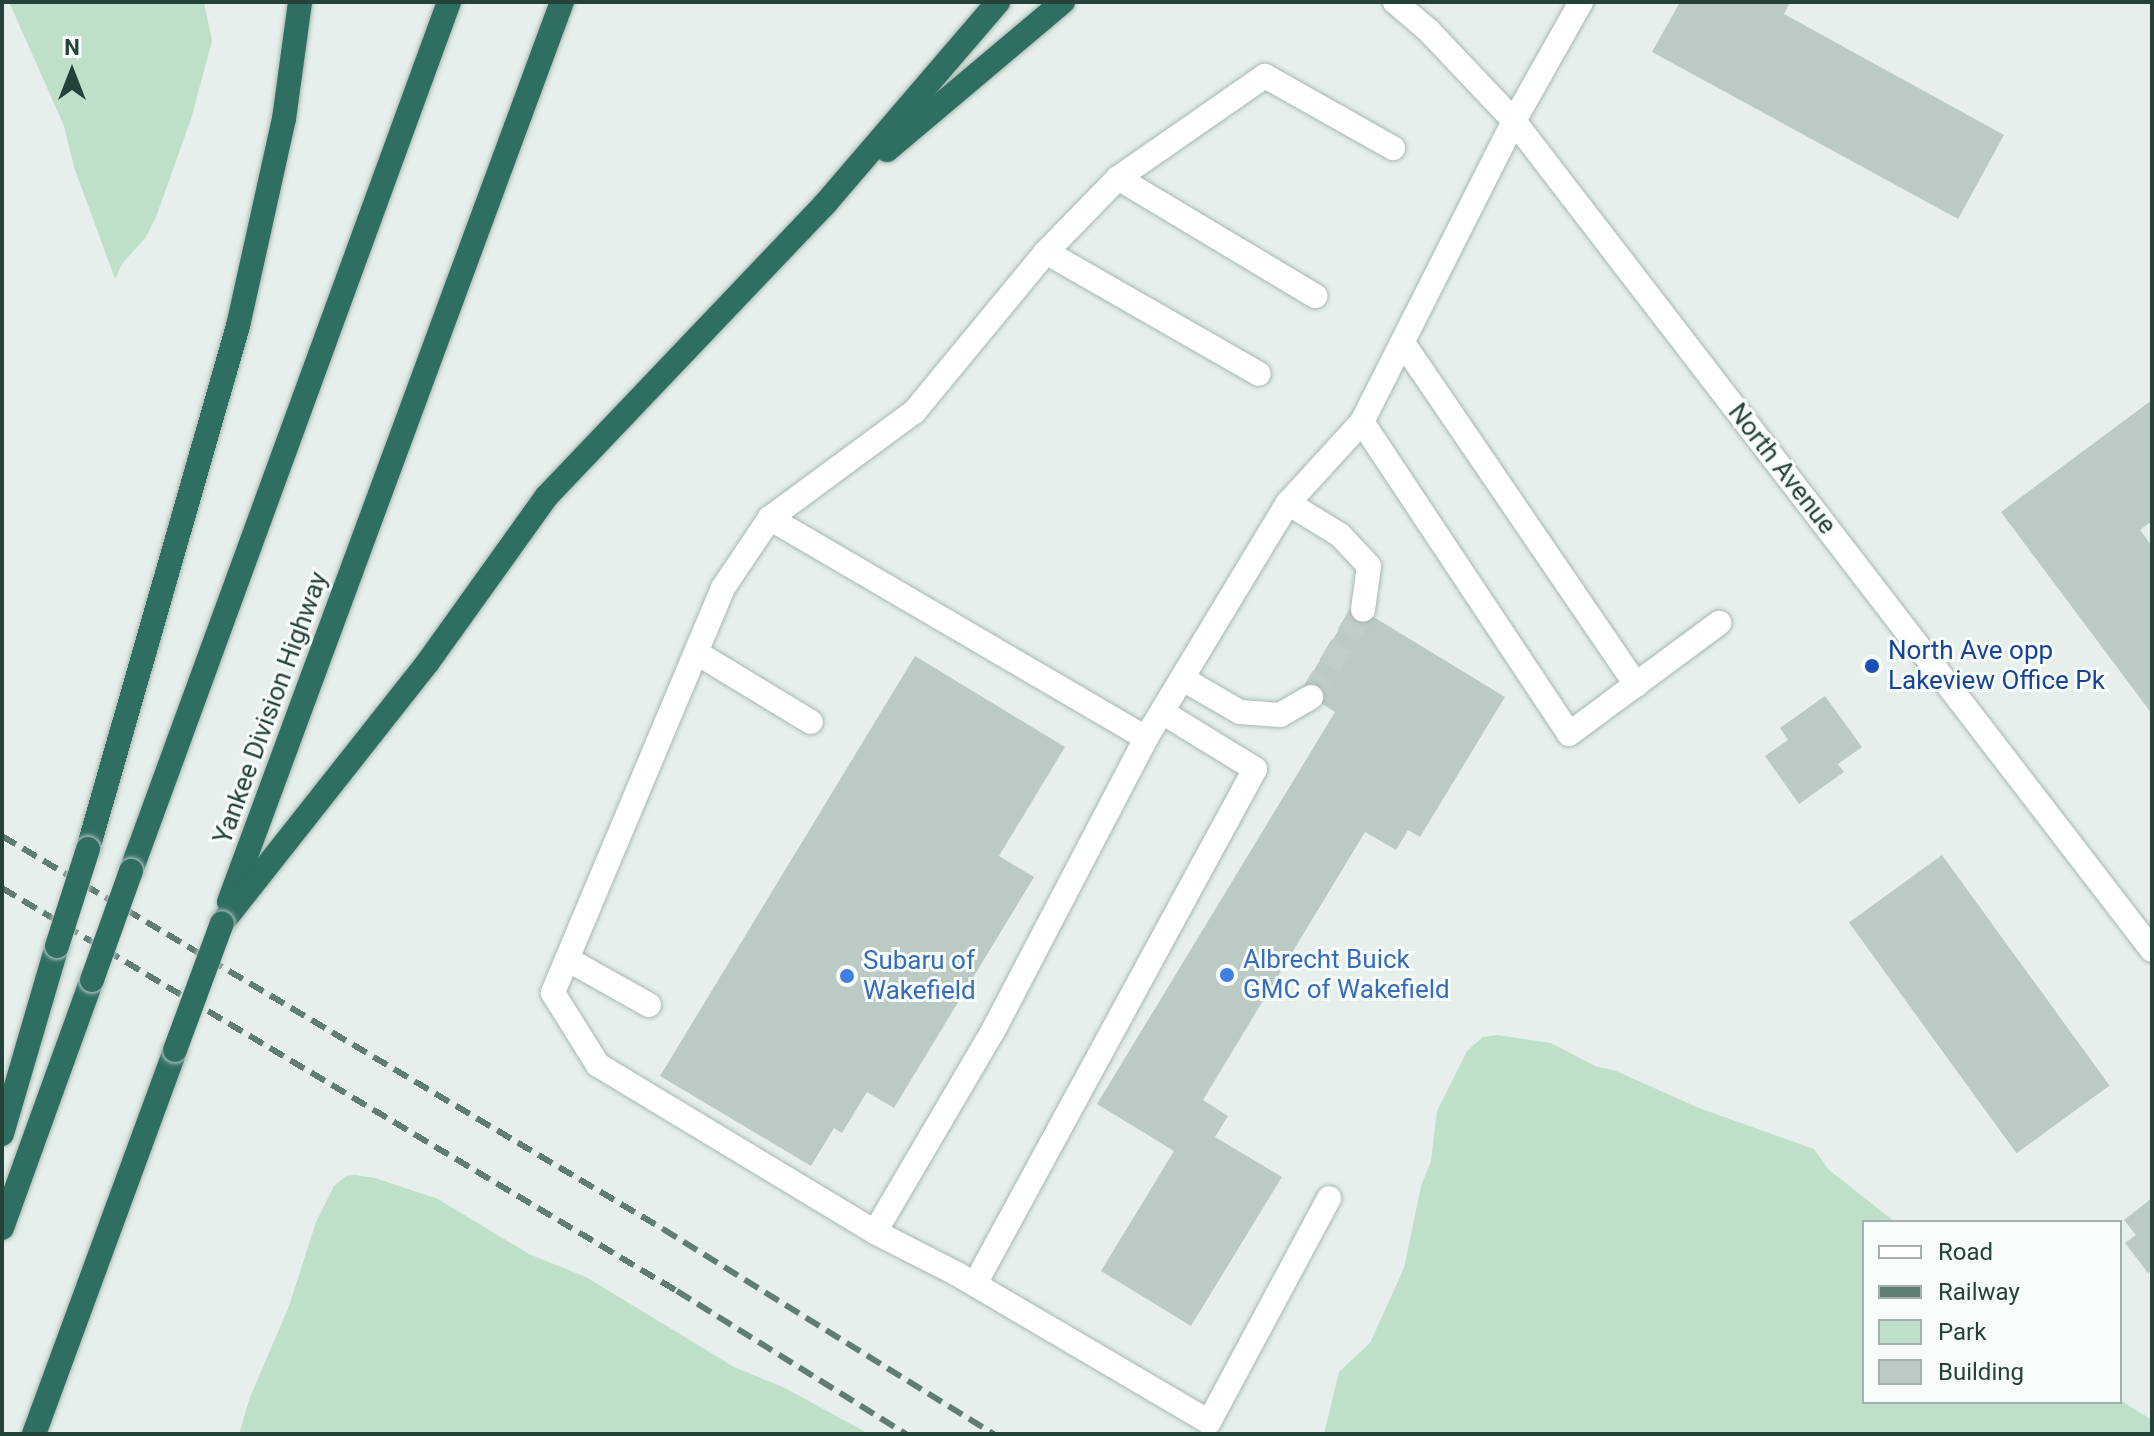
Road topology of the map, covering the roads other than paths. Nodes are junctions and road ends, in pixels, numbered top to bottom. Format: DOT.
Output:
graph roads {
  1 [pos="300,2"];
  2 [pos="449,2"];
  3 [pos="562,2"];
  4 [pos="998,2"];
  5 [pos="1063,2"];
  6 [pos="1395,2"];
  7 [pos="1581,2"];
  8 [pos="1514,121"];
  9 [pos="1393,148"];
  10 [pos="1118,178"];
  11 [pos="825,204"];
  12 [pos="1046,252"];
  13 [pos="1315,296"];
  14 [pos="1403,343"];
  15 [pos="1259,374"];
  16 [pos="1362,422"];
  17 [pos="1288,503"];
  18 [pos="770,518"];
  19 [pos="1363,610"];
  20 [pos="1719,623"];
  21 [pos="697,653"];
  22 [pos="1183,679"];
  23 [pos="1636,685"];
  24 [pos="1311,697"];
  25 [pos="1162,712"];
  26 [pos="811,722"];
  27 [pos="1146,738"];
  28 [pos="222,923"];
  29 [pos="2152,950"];
  30 [pos="567,959"];
  31 [pos="649,1005"];
  32 [pos="2,1134"];
  33 [pos="1329,1198"];
  34 [pos="2,1228"];
  35 [pos="875,1232"];
  36 [pos="975,1284"];
  37 [pos="34,1434"];
  1 -- 32 [label="highway, bridge"];
  2 -- 34 [label="highway, bridge"];
  3 -- 28 [label="highway, Yankee Division Highway"];
  4 -- 11 [label="highway"];
  5 -- 11 [label="highway"];
  6 -- 8 [label="street, North Avenue"];
  7 -- 8 [label="street"];
  8 -- 14 [label="street"];
  8 -- 29 [label="street, North Avenue"];
  9 -- 10 [label="street"];
  10 -- 12 [label="street"];
  10 -- 13 [label="street"];
  11 -- 28 [label="highway"];
  12 -- 15 [label="street"];
  12 -- 18 [label="street"];
  14 -- 16 [label="street"];
  14 -- 23 [label="street"];
  16 -- 17 [label="street"];
  16 -- 23 [label="street"];
  17 -- 19 [label="street"];
  17 -- 22 [label="street"];
  18 -- 21 [label="street"];
  18 -- 27 [label="street"];
  20 -- 23 [label="street"];
  21 -- 26 [label="street"];
  21 -- 30 [label="street"];
  22 -- 24 [label="street"];
  22 -- 25 [label="street"];
  25 -- 27 [label="street"];
  25 -- 36 [label="street"];
  27 -- 35 [label="street"];
  28 -- 37 [label="highway, Yankee Division Highway, bridge"];
  30 -- 31 [label="street"];
  30 -- 35 [label="street"];
  33 -- 36 [label="street"];
  35 -- 36 [label="street"];
}
